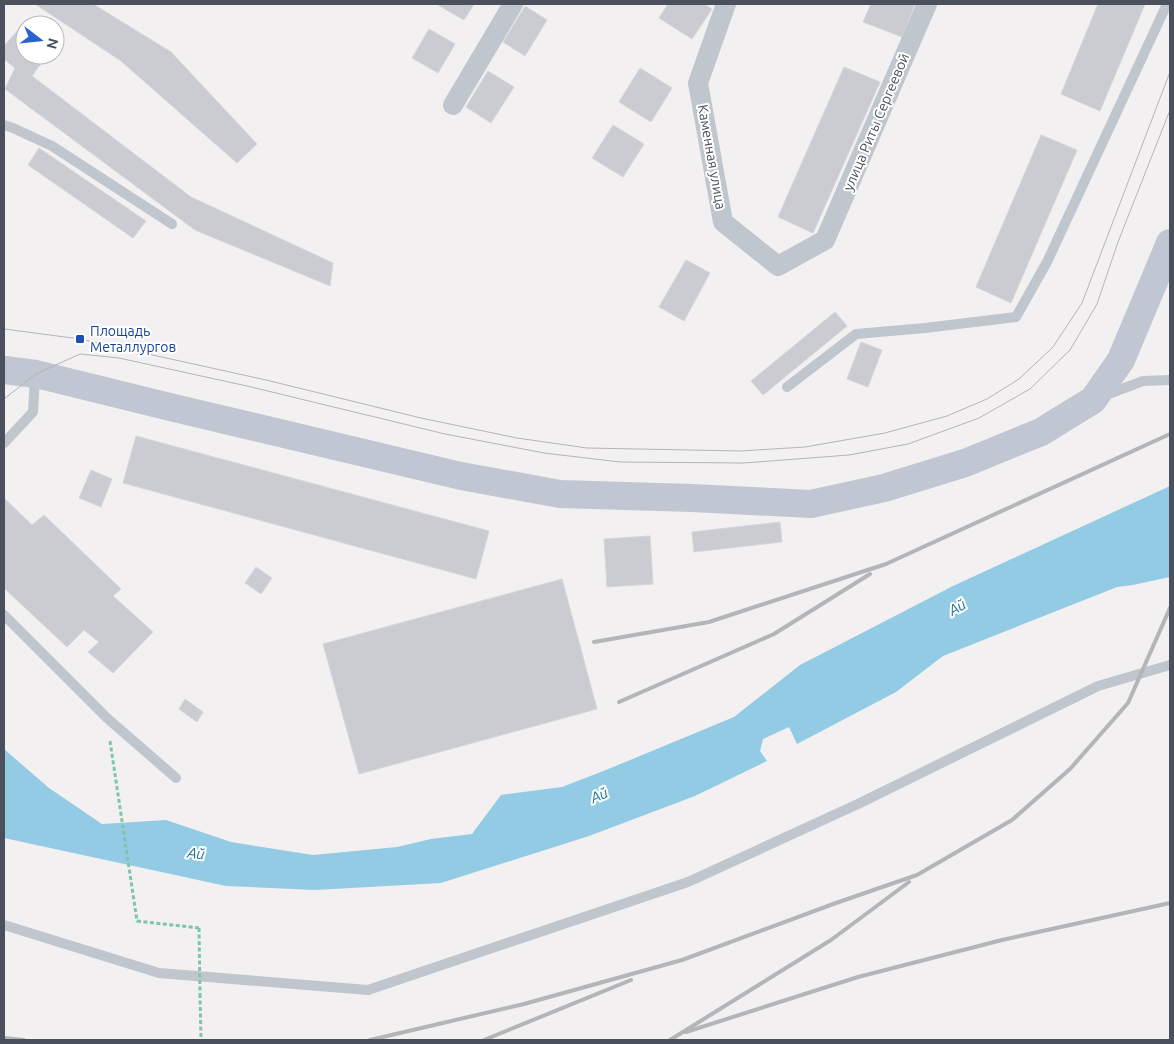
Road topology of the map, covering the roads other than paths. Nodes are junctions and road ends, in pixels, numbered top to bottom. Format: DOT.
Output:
graph roads {
  1 [pos="513,4"];
  2 [pos="726,4"];
  3 [pos="927,4"];
  4 [pos="1168,4"];
  5 [pos="453,105"];
  6 [pos="4,125"];
  7 [pos="172,224"];
  8 [pos="825,240"];
  9 [pos="1170,243"];
  10 [pos="4,370"];
  11 [pos="36,374"];
  12 [pos="1170,380"];
  13 [pos="788,388"];
  14 [pos="1093,400"];
  15 [pos="4,443"];
  16 [pos="4,615"];
  17 [pos="1170,665"];
  18 [pos="176,778"];
  19 [pos="4,925"];
  1 -- 5 [label="street"];
  2 -- 8 [label="street, Каменная улица"];
  3 -- 8 [label="street, улица Риты Сергеевой"];
  4 -- 13 [label="lane"];
  6 -- 7 [label="lane"];
  9 -- 14 [label="main road"];
  10 -- 11 [label="main road"];
  11 -- 14 [label="main road"];
  11 -- 15 [label="lane"];
  12 -- 14 [label="lane"];
  16 -- 18 [label="lane"];
  17 -- 19 [label="lane"];
}
